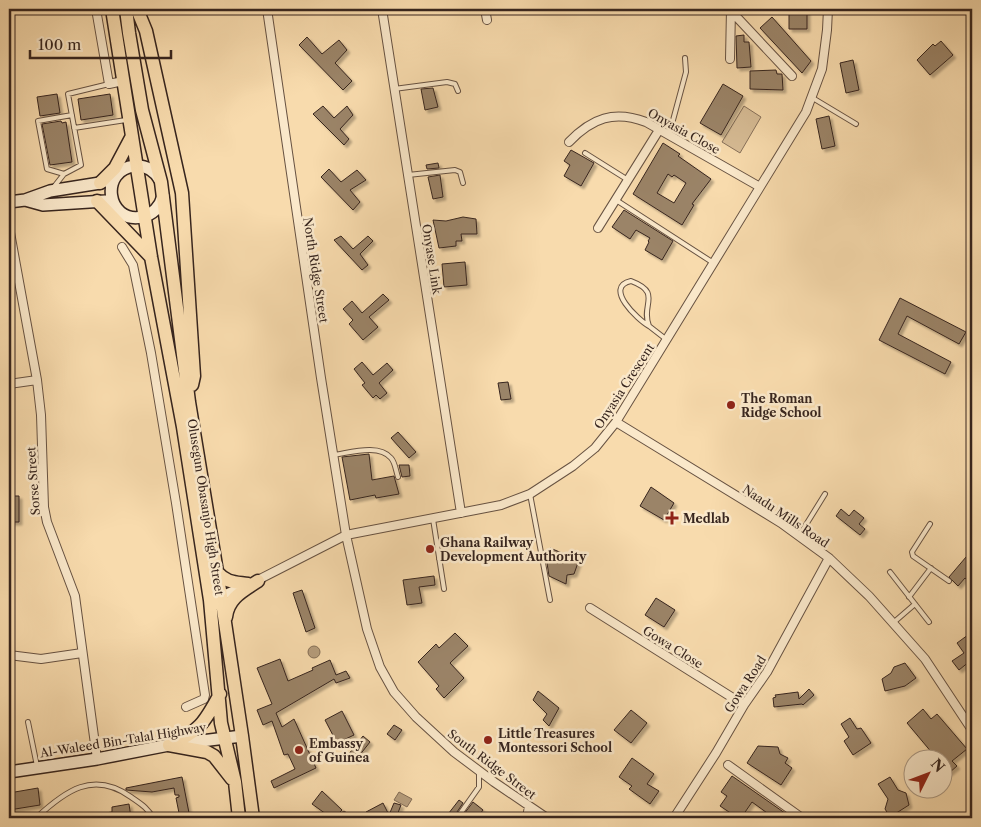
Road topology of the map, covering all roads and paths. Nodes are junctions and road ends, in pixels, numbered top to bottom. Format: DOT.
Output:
graph roads {
  1 [pos="96,9"];
  2 [pos="112,9"];
  3 [pos="126,9"];
  4 [pos="137,9"];
  5 [pos="267,9"];
  6 [pos="382,9"];
  7 [pos="485,9"];
  8 [pos="828,9"];
  9 [pos="731,10"];
  10 [pos="487,20"];
  11 [pos="686,58"];
  12 [pos="730,59"];
  13 [pos="792,76"];
  14 [pos="123,81"];
  15 [pos="110,84"];
  16 [pos="394,89"];
  17 [pos="458,91"];
  18 [pos="811,97"];
  19 [pos="72,115"];
  20 [pos="129,120"];
  21 [pos="856,124"];
  22 [pos="74,128"];
  23 [pos="659,130"];
  24 [pos="669,135"];
  25 [pos="132,136"];
  26 [pos="569,142"];
  27 [pos="585,153"];
  28 [pos="136,166"];
  29 [pos="64,174"];
  30 [pos="408,175"];
  31 [pos="115,177"];
  32 [pos="628,180"];
  33 [pos="161,182"];
  34 [pos="100,183"];
  35 [pos="463,183"];
  36 [pos="760,187"];
  37 [pos="50,192"];
  38 [pos="162,196"];
  39 [pos="25,200"];
  40 [pos="97,200"];
  41 [pos="616,200"];
  42 [pos="112,201"];
  43 [pos="9,202"];
  44 [pos="145,216"];
  45 [pos="9,227"];
  46 [pos="598,228"];
  47 [pos="10,237"];
  48 [pos="122,247"];
  49 [pos="151,257"];
  50 [pos="712,262"];
  51 [pos="9,278"];
  52 [pos="19,280"];
  53 [pos="649,326"];
  54 [pos="666,340"];
  55 [pos="175,378"];
  56 [pos="37,380"];
  57 [pos="156,381"];
  58 [pos="9,384"];
  59 [pos="189,402"];
  60 [pos="616,422"];
  61 [pos="333,455"];
  62 [pos="398,477"];
  63 [pos="530,494"];
  64 [pos="824,494"];
  65 [pos="461,513"];
  66 [pos="433,518"];
  67 [pos="930,524"];
  68 [pos="346,535"];
  69 [pos="799,536"];
  70 [pos="469,555"];
  71 [pos="829,558"];
  72 [pos="439,559"];
  73 [pos="931,568"];
  74 [pos="217,572"];
  75 [pos="890,572"];
  76 [pos="949,581"];
  77 [pos="253,582"];
  78 [pos="444,589"];
  79 [pos="909,597"];
  80 [pos="216,598"];
  81 [pos="550,600"];
  82 [pos="915,604"];
  83 [pos="590,608"];
  84 [pos="929,622"];
  85 [pos="893,623"];
  86 [pos="224,627"];
  87 [pos="82,653"];
  88 [pos="9,655"];
  89 [pos="220,694"];
  90 [pos="744,705"];
  91 [pos="186,707"];
  92 [pos="28,722"];
  93 [pos="972,730"];
  94 [pos="242,736"];
  95 [pos="225,739"];
  96 [pos="169,744"];
  97 [pos="97,759"];
  98 [pos="728,765"];
  99 [pos="37,768"];
  100 [pos="9,772"];
  101 [pos="479,772"];
  102 [pos="234,782"];
  103 [pos="529,806"];
  104 [pos="344,814"];
  105 [pos="36,818"];
  106 [pos="153,818"];
  107 [pos="239,818"];
  108 [pos="253,818"];
  109 [pos="340,818"];
  110 [pos="457,818"];
  111 [pos="527,818"];
  112 [pos="547,818"];
  113 [pos="674,818"];
  114 [pos="802,818"];
  1 -- 15 [label="street"];
  2 -- 14 [label="main road, Olusegun Obasanjo High Street"];
  3 -- 33 [label="main road, Olusegun Obasanjo High Street"];
  4 -- 59 [label="main road"];
  5 -- 61 [label="street, North Ridge Street"];
  6 -- 16 [label="street, Onyase Link"];
  7 -- 10 [label="street"];
  8 -- 18 [label="street, Onyasia Crescent"];
  9 -- 12 [label="street"];
  9 -- 13 [label="street"];
  11 -- 24 [label="lane"];
  14 -- 15 [label="street"];
  14 -- 20 [label="main road, Olusegun Obasanjo High Street"];
  15 -- 19 [label="lane"];
  16 -- 17 [label="lane"];
  16 -- 30 [label="street, Onyase Link"];
  18 -- 21 [label="lane"];
  18 -- 36 [label="street, Onyasia Crescent"];
  19 -- 22 [label="lane"];
  19 -- 29 [label="lane"];
  20 -- 22 [label="lane"];
  20 -- 25 [label="main road, Olusegun Obasanjo High Street"];
  22 -- 29 [label="lane"];
  23 -- 24 [label="street, Onyasia Close"];
  23 -- 26 [label="street, Onyasia Close"];
  23 -- 32 [label="street"];
  24 -- 36 [label="street, Onyasia Close"];
  25 -- 28 [label="main road, Olusegun Obasanjo High Street"];
  25 -- 34 [label="main road"];
  27 -- 32 [label="lane"];
  28 -- 31 [label="street"];
  28 -- 33 [label="street"];
  28 -- 44 [label="main road, Olusegun Obasanjo High Street"];
  29 -- 37 [label="lane"];
  30 -- 35 [label="lane"];
  30 -- 65 [label="street, Onyase Link"];
  31 -- 34 [label="street"];
  31 -- 42 [label="street"];
  32 -- 41 [label="street"];
  33 -- 38 [label="main road, Olusegun Obasanjo High Street"];
  34 -- 37 [label="street"];
  36 -- 50 [label="street, Onyasia Crescent"];
  37 -- 39 [label="street"];
  38 -- 44 [label="street"];
  38 -- 59 [label="main road, Olusegun Obasanjo High Street"];
  39 -- 40 [label="street"];
  39 -- 43 [label="street"];
  40 -- 42 [label="street"];
  40 -- 49 [label="main road"];
  41 -- 46 [label="street"];
  41 -- 50 [label="lane"];
  42 -- 44 [label="street"];
  44 -- 49 [label="main road, Olusegun Obasanjo High Street"];
  45 -- 47 [label="street, Sorse Street"];
  47 -- 52 [label="street, Sorse Street"];
  48 -- 57 [label="street"];
  49 -- 55 [label="main road, Olusegun Obasanjo High Street"];
  50 -- 54 [label="street, Onyasia Crescent"];
  51 -- 52 [label="lane"];
  52 -- 56 [label="street, Sorse Street"];
  53 -- 53 [label="lane"];
  53 -- 54 [label="lane"];
  54 -- 60 [label="street, Onyasia Crescent"];
  55 -- 57 [label="street"];
  55 -- 80 [label="main road, Olusegun Obasanjo High Street"];
  56 -- 58 [label="street"];
  56 -- 87 [label="street, Sorse Street"];
  57 -- 91 [label="street"];
  59 -- 74 [label="main road, Olusegun Obasanjo High Street"];
  60 -- 63 [label="street, Onyasia Crescent"];
  60 -- 69 [label="street, Naadu Mills Road"];
  61 -- 62 [label="lane"];
  61 -- 68 [label="street, North Ridge Street"];
  63 -- 65 [label="street, Onyasia Crescent"];
  63 -- 81 [label="lane"];
  64 -- 69 [label="lane"];
  65 -- 66 [label="street, Onyasia Crescent"];
  66 -- 68 [label="street, Onyasia Crescent"];
  66 -- 72 [label="lane"];
  67 -- 73 [label="lane"];
  68 -- 77 [label="street, Onyasia Crescent"];
  68 -- 101 [label="street, South Ridge Street"];
  69 -- 71 [label="street, Naadu Mills Road"];
  70 -- 72 [label="lane"];
  71 -- 85 [label="street, Naadu Mills Road"];
  71 -- 90 [label="street, Gowa Road"];
  72 -- 78 [label="lane"];
  73 -- 76 [label="lane"];
  73 -- 79 [label="lane"];
  74 -- 77 [label="main road"];
  74 -- 80 [label="main road, Olusegun Obasanjo High Street"];
  75 -- 79 [label="lane"];
  77 -- 80 [label="street, Onyasia Crescent"];
  77 -- 86 [label="main road"];
  79 -- 82 [label="lane"];
  80 -- 86 [label="main road, Olusegun Obasanjo High Street"];
  80 -- 89 [label="main road, Olusegun Obasanjo High Street"];
  82 -- 84 [label="lane"];
  82 -- 85 [label="lane"];
  83 -- 90 [label="street, Gowa Close"];
  85 -- 93 [label="street, Naadu Mills Road"];
  86 -- 94 [label="main road, Olusegun Obasanjo High Street"];
  87 -- 88 [label="street"];
  87 -- 97 [label="street, Sorse Street"];
  89 -- 95 [label="main road, Olusegun Obasanjo High Street"];
  89 -- 96 [label="main road"];
  90 -- 113 [label="street, Gowa Road"];
  92 -- 99 [label="lane"];
  94 -- 95 [label="street, Al-Waleed Bin-Talal Highway"];
  94 -- 108 [label="main road, Olusegun Obasanjo High Street"];
  95 -- 96 [label="street, Al-Waleed Bin-Talal Highway"];
  95 -- 102 [label="main road, Olusegun Obasanjo High Street"];
  96 -- 97 [label="street, Al-Waleed Bin-Talal Highway"];
  96 -- 102 [label="main road"];
  97 -- 99 [label="street, Al-Waleed Bin-Talal Highway"];
  98 -- 114 [label="street"];
  99 -- 100 [label="street, Al-Waleed Bin-Talal Highway"];
  101 -- 103 [label="street, South Ridge Street"];
  101 -- 110 [label="lane"];
  102 -- 107 [label="main road, Olusegun Obasanjo High Street"];
  103 -- 111 [label="street"];
  103 -- 112 [label="street, South Ridge Street"];
  104 -- 109 [label="lane"];
  105 -- 106 [label="lane"];
}
